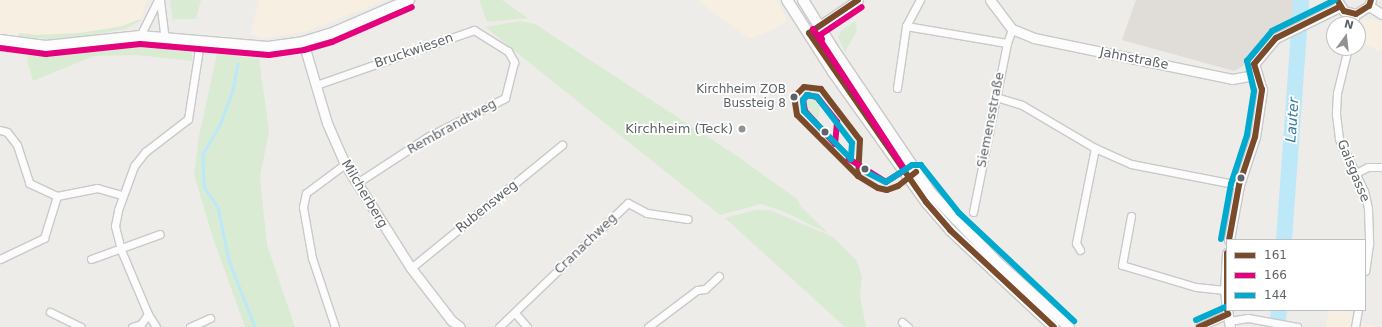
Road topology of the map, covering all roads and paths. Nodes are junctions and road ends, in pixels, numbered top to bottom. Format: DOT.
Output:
graph roads {
  1 [pos="159,0"];
  2 [pos="409,0"];
  3 [pos="787,0"];
  4 [pos="803,0"];
  5 [pos="858,0"];
  6 [pos="920,0"];
  7 [pos="990,0"];
  8 [pos="1338,3"];
  9 [pos="1370,3"];
  10 [pos="1356,14"];
  11 [pos="1382,14"];
  12 [pos="820,25"];
  13 [pos="906,26"];
  14 [pos="1012,29"];
  15 [pos="809,33"];
  16 [pos="140,36"];
  17 [pos="166,38"];
  18 [pos="0,40"];
  19 [pos="200,42"];
  20 [pos="303,42"];
  21 [pos="1007,43"];
  22 [pos="508,50"];
  23 [pos="1346,56"];
  24 [pos="1256,72"];
  25 [pos="316,85"];
  26 [pos="897,88"];
  27 [pos="996,97"];
  28 [pos="0,130"];
  29 [pos="562,145"];
  30 [pos="1096,148"];
  31 [pos="345,164"];
  32 [pos="1382,167"];
  33 [pos="1356,173"];
  34 [pos="356,184"];
  35 [pos="1239,185"];
  36 [pos="122,195"];
  37 [pos="58,196"];
  38 [pos="973,212"];
  39 [pos="1131,216"];
  40 [pos="688,219"];
  41 [pos="160,234"];
  42 [pos="1229,239"];
  43 [pos="121,250"];
  44 [pos="1080,250"];
  45 [pos="0,259"];
  46 [pos="92,259"];
  47 [pos="1366,264"];
  48 [pos="411,268"];
  49 [pos="1226,271"];
  50 [pos="718,276"];
  51 [pos="1225,290"];
  52 [pos="1226,299"];
  53 [pos="1358,311"];
  54 [pos="50,312"];
  55 [pos="515,313"];
  56 [pos="148,314"];
  57 [pos="1228,316"];
  58 [pos="210,318"];
  59 [pos="81,327"];
  60 [pos="132,327"];
  61 [pos="156,327"];
  62 [pos="190,327"];
  63 [pos="335,327"];
  64 [pos="460,327"];
  65 [pos="499,327"];
  66 [pos="527,327"];
  67 [pos="648,327"];
  68 [pos="1054,327"];
  69 [pos="1069,327"];
  70 [pos="1199,327"];
  71 [pos="1297,327"];
  72 [pos="1355,327"];
  1 -- 16 [label="street"];
  1 -- 17 [label="street"];
  2 -- 20 [label="main road"];
  3 -- 15 [label="main road"];
  4 -- 12 [label="main road"];
  5 -- 12 [label="street"];
  6 -- 13 [label="street"];
  7 -- 14 [label="street"];
  8 -- 10 [label="street"];
  8 -- 24 [label="street"];
  9 -- 10 [label="street"];
  9 -- 11 [label="street"];
  12 -- 15 [label="street"];
  12 -- 69 [label="main road"];
  13 -- 21 [label="street"];
  13 -- 26 [label="street"];
  14 -- 21 [label="street, Siemensstraße"];
  14 -- 24 [label="street, Jahnstraße"];
  15 -- 68 [label="main road"];
  16 -- 17 [label="main road"];
  16 -- 18 [label="main road"];
  17 -- 19 [label="main road"];
  19 -- 20 [label="main road"];
  19 -- 36 [label="street"];
  20 -- 25 [label="street, Milcherberg"];
  21 -- 27 [label="street, Siemensstraße"];
  22 -- 25 [label="street, Bruckwiesen"];
  22 -- 34 [label="street, Rembrandtweg"];
  23 -- 33 [label="street, Gaisgasse"];
  24 -- 35 [label="street"];
  25 -- 31 [label="street, Milcherberg"];
  27 -- 30 [label="street"];
  27 -- 38 [label="street, Siemensstraße"];
  28 -- 37 [label="street"];
  29 -- 48 [label="street, Rubensweg"];
  30 -- 35 [label="street"];
  30 -- 44 [label="street"];
  31 -- 34 [label="street, Milcherberg"];
  31 -- 63 [label="street"];
  32 -- 33 [label="street"];
  33 -- 47 [label="street, Gaisgasse"];
  34 -- 48 [label="street, Milcherberg"];
  35 -- 42 [label="street"];
  36 -- 37 [label="street"];
  36 -- 43 [label="street"];
  37 -- 45 [label="street"];
  39 -- 51 [label="street"];
  40 -- 55 [label="street, Cranachweg"];
  41 -- 43 [label="street"];
  43 -- 46 [label="street"];
  43 -- 56 [label="street"];
  48 -- 64 [label="street, Milcherberg"];
  49 -- 51 [label="street"];
  50 -- 67 [label="street"];
  51 -- 52 [label="street"];
  53 -- 72 [label="street"];
  54 -- 59 [label="street"];
  55 -- 65 [label="street, Cranachweg"];
  55 -- 66 [label="street"];
  56 -- 60 [label="street"];
  56 -- 61 [label="street"];
  57 -- 70 [label="street"];
  57 -- 71 [label="street"];
  58 -- 62 [label="street"];
}
